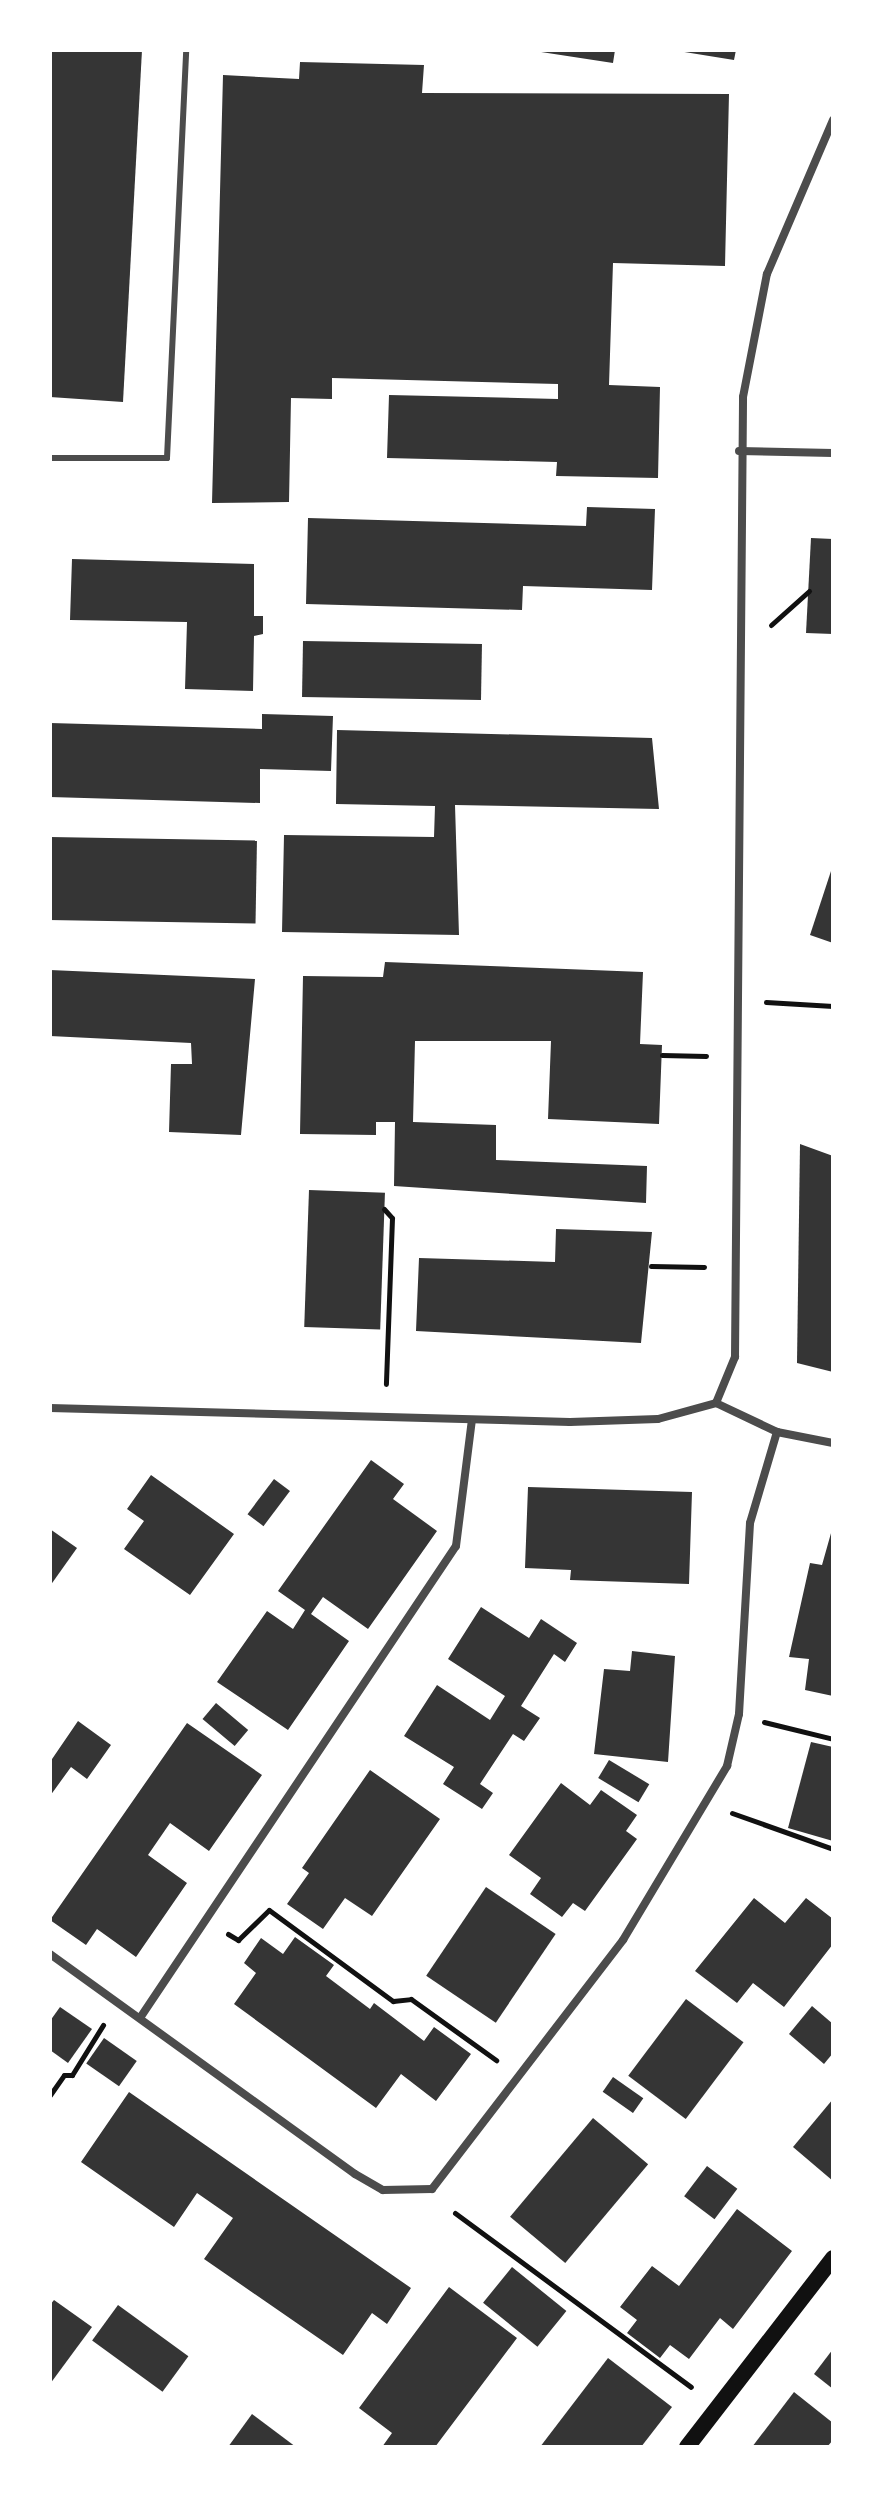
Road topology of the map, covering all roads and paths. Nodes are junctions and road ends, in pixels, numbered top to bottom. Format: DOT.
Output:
graph roads {
  1 [pos="186,50"];
  2 [pos="833,120"];
  3 [pos="739,451"];
  4 [pos="833,453"];
  5 [pos="50,458"];
  6 [pos="809,591"];
  7 [pos="768,627"];
  8 [pos="765,1002"];
  9 [pos="833,1006"];
  10 [pos="662,1055"];
  11 [pos="706,1056"];
  12 [pos="384,1209"];
  13 [pos="651,1266"];
  14 [pos="704,1267"];
  15 [pos="386,1384"];
  16 [pos="716,1403"];
  17 [pos="50,1408"];
  18 [pos="472,1420"];
  19 [pos="777,1432"];
  20 [pos="833,1443"];
  21 [pos="755,1721"];
  22 [pos="833,1739"];
  23 [pos="731,1812"];
  24 [pos="833,1849"];
  25 [pos="203,1921"];
  26 [pos="50,1954"];
  27 [pos="118,2000"];
  28 [pos="142,2015"];
  29 [pos="523,2079"];
  30 [pos="50,2095"];
  31 [pos="455,2213"];
  32 [pos="833,2258"];
  33 [pos="686,2383"];
  34 [pos="687,2447"];
  1 -- 5 [label="lane"];
  2 -- 3 [label="street"];
  3 -- 4 [label="street"];
  3 -- 16 [label="street"];
  6 -- 7 [label="path"];
  8 -- 9 [label="path"];
  10 -- 11 [label="path"];
  12 -- 15 [label="path"];
  13 -- 14 [label="path"];
  16 -- 18 [label="street"];
  16 -- 19 [label="street"];
  17 -- 18 [label="street"];
  18 -- 25 [label="street"];
  19 -- 20 [label="street"];
  19 -- 29 [label="street"];
  21 -- 22 [label="path"];
  23 -- 24 [label="path"];
  25 -- 28 [label="street"];
  25 -- 29 [label="path"];
  26 -- 27 [label="street"];
  27 -- 28 [label="street"];
  27 -- 30 [label="path"];
  28 -- 29 [label="street"];
  31 -- 33 [label="path"];
  32 -- 34 [label="main road"];
}
